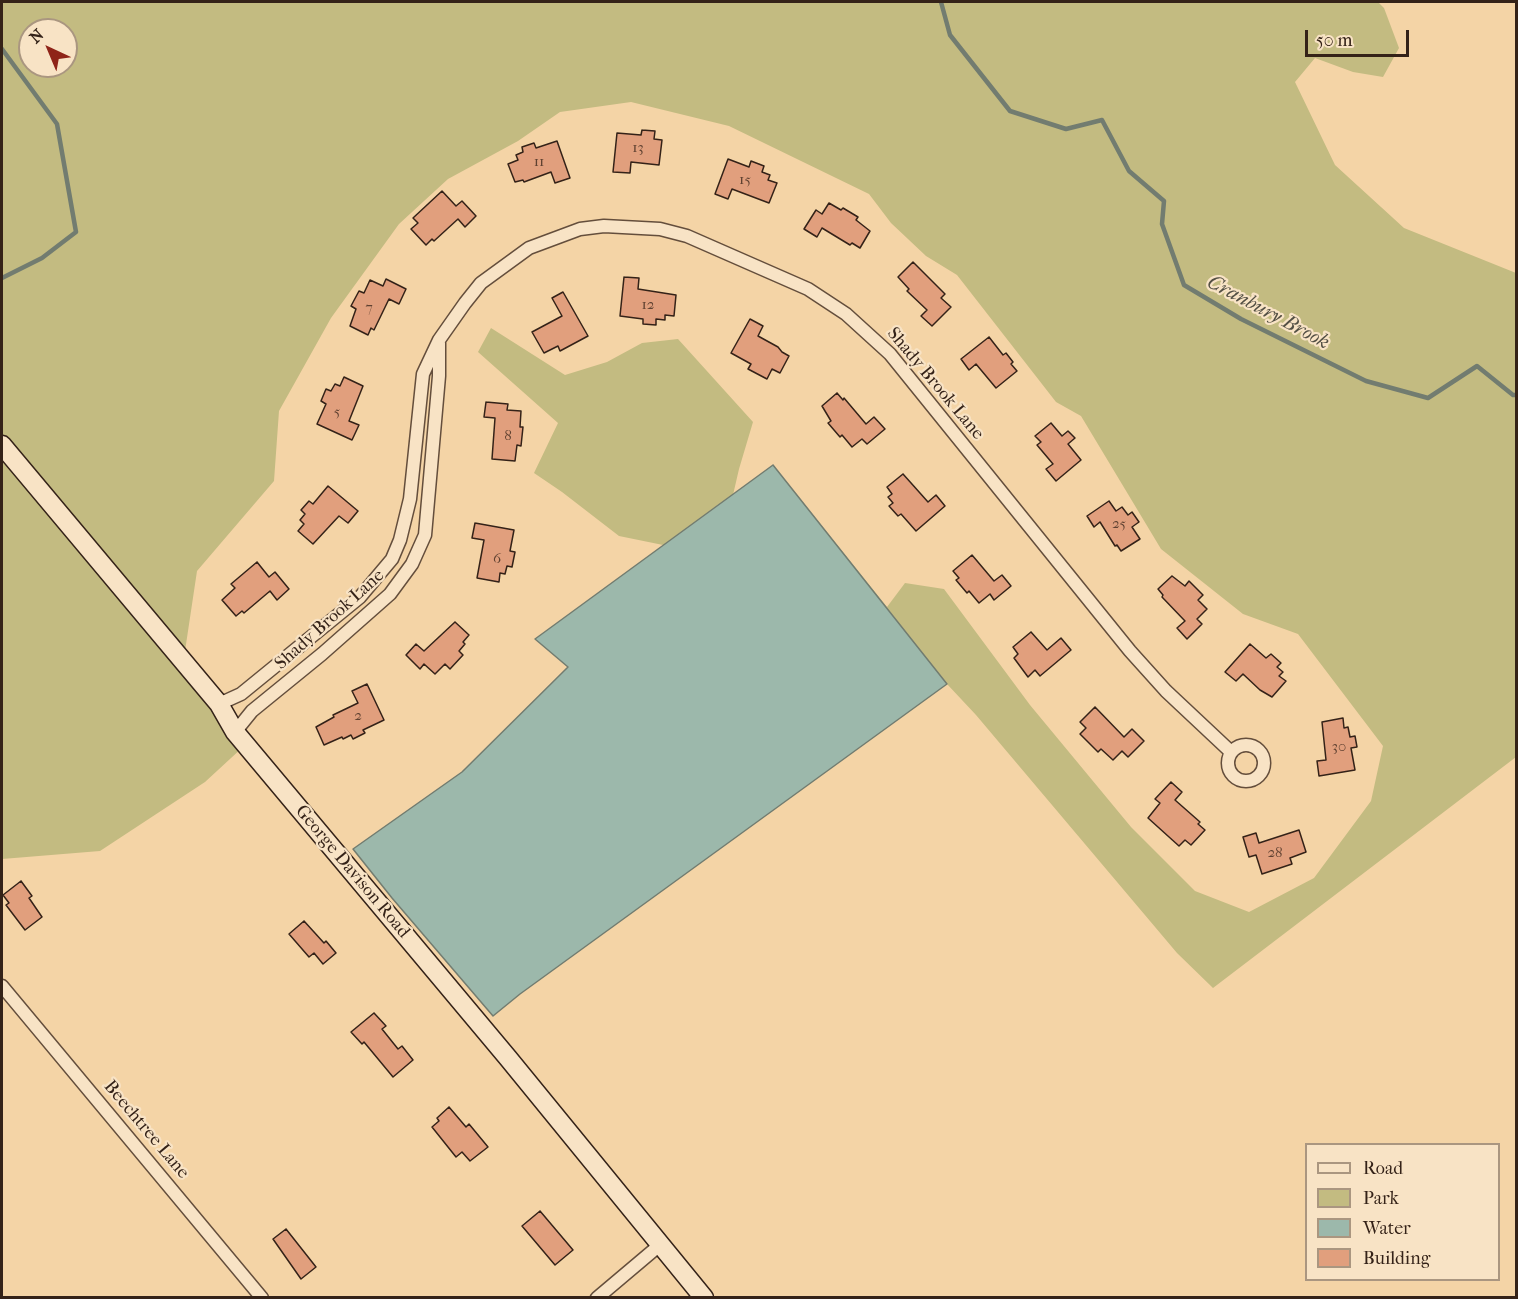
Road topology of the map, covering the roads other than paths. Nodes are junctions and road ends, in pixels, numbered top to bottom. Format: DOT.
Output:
graph roads {
  1 [pos="439,340"];
  2 [pos="2,445"];
  3 [pos="413,478"];
  4 [pos="431,479"];
  5 [pos="336,615"];
  6 [pos="349,630"];
  7 [pos="219,704"];
  8 [pos="235,732"];
  9 [pos="1231,752"];
  10 [pos="2,986"];
  11 [pos="661,1244"];
  12 [pos="262,1298"];
  13 [pos="597,1298"];
  14 [pos="704,1298"];
  1 -- 3 [label="street, Shady Brook Lane"];
  1 -- 4 [label="street, Shady Brook Lane"];
  1 -- 9 [label="street, Shady Brook Lane"];
  2 -- 7 [label="street, George Davison Road"];
  3 -- 4 [label="street"];
  3 -- 5 [label="street, Shady Brook Lane"];
  4 -- 6 [label="street, Shady Brook Lane"];
  5 -- 6 [label="street"];
  5 -- 7 [label="street, Shady Brook Lane"];
  6 -- 8 [label="street, Shady Brook Lane"];
  7 -- 8 [label="street, George Davison Road"];
  8 -- 11 [label="street, George Davison Road"];
  10 -- 12 [label="street, Beechtree Lane"];
  11 -- 13 [label="street"];
  11 -- 14 [label="street, George Davison Road"];
}
